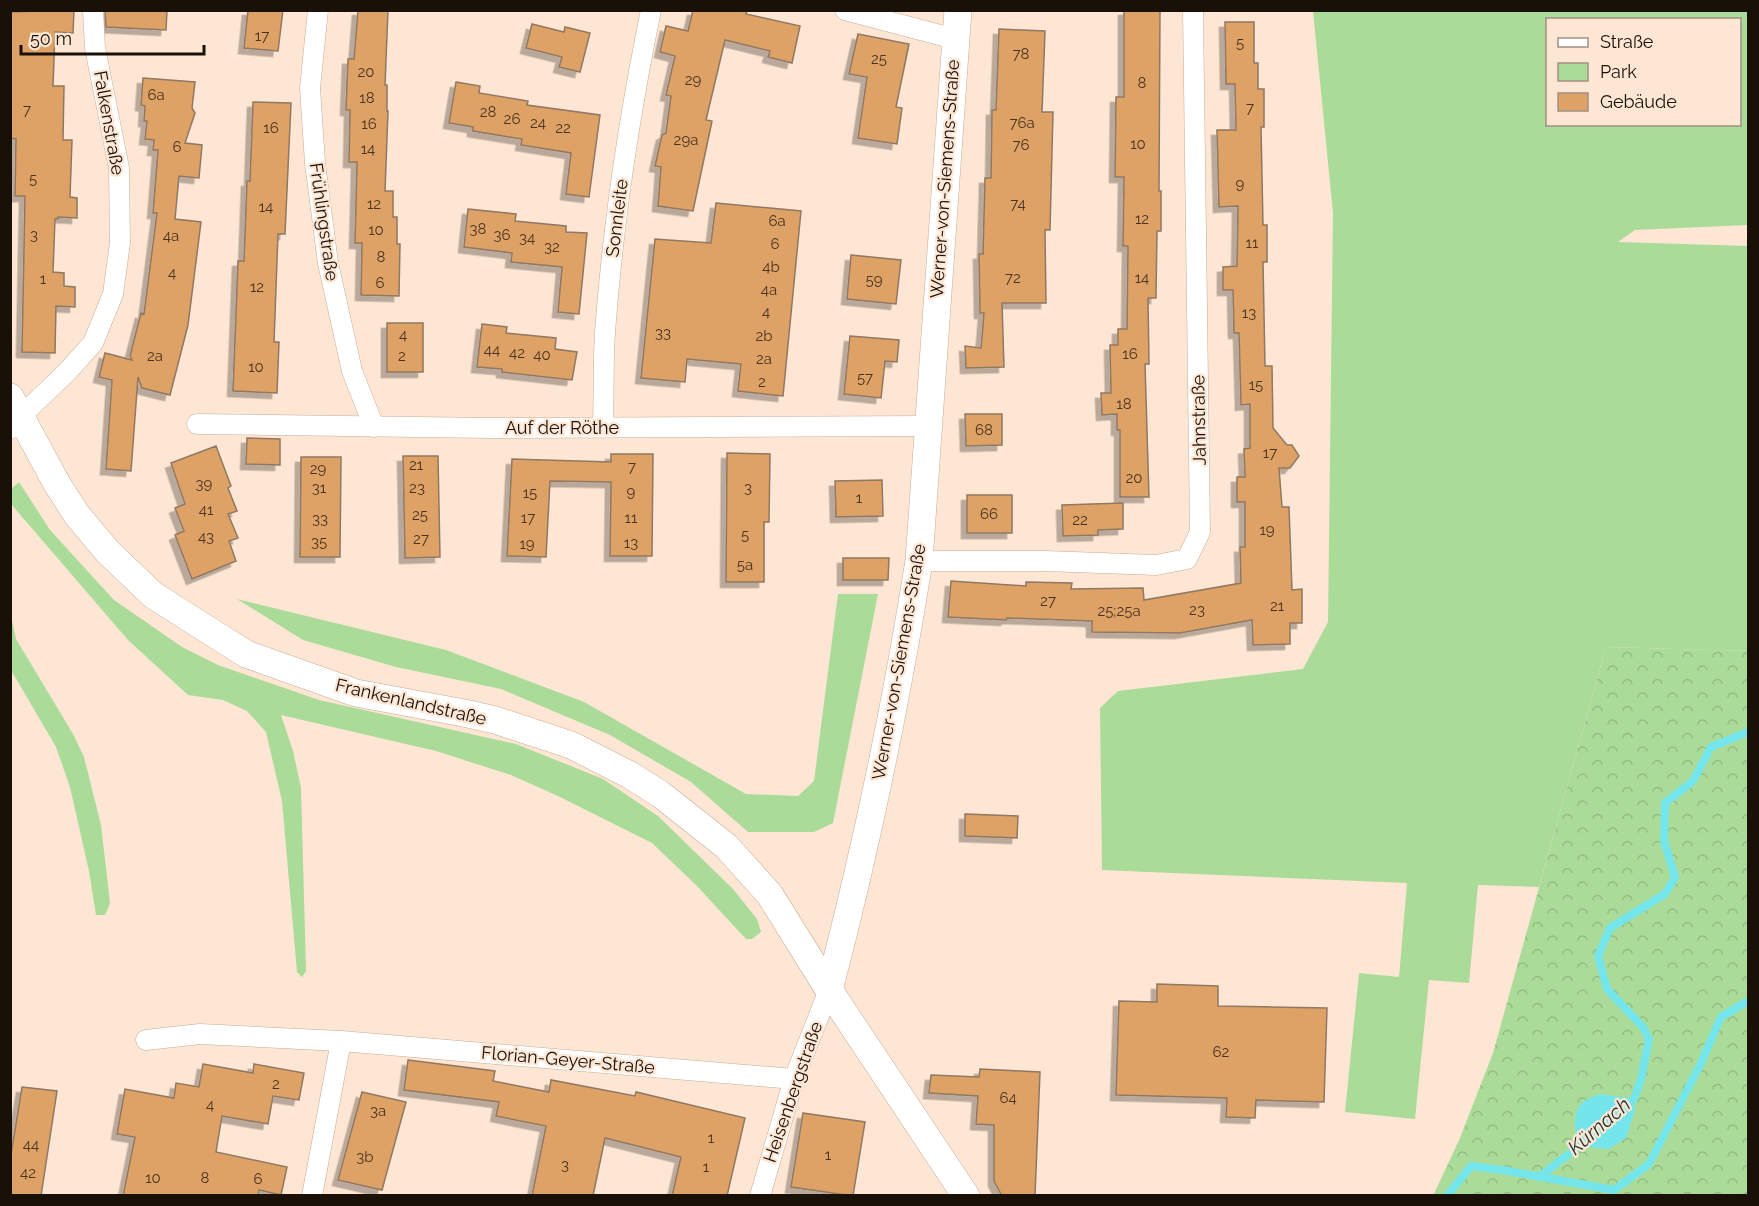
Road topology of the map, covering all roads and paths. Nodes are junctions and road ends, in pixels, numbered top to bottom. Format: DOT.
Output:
graph roads {
  1 [pos="93,10"];
  2 [pos="318,10"];
  3 [pos="651,10"];
  4 [pos="845,10"];
  5 [pos="958,10"];
  6 [pos="1193,10"];
  7 [pos="955,39"];
  8 [pos="14,414"];
  9 [pos="197,424"];
  10 [pos="927,426"];
  11 [pos="374,427"];
  12 [pos="603,428"];
  13 [pos="920,561"];
  14 [pos="829,990"];
  15 [pos="146,1040"];
  16 [pos="341,1041"];
  17 [pos="794,1079"];
  18 [pos="312,1196"];
  19 [pos="760,1196"];
  20 [pos="966,1196"];
  1 -- 8 [label="street, Falkenstraße"];
  2 -- 11 [label="street, Frühlingstraße"];
  3 -- 12 [label="street, Sonnleite"];
  4 -- 7 [label="street"];
  5 -- 7 [label="street, Werner-von-Siemens-Straße"];
  6 -- 13 [label="street, Jahnstraße"];
  7 -- 10 [label="street, Werner-von-Siemens-Straße"];
  8 -- 14 [label="street, Frankenlandstraße"];
  9 -- 11 [label="street, Auf der Röthe"];
  10 -- 12 [label="street, Auf der Röthe"];
  10 -- 13 [label="street, Werner-von-Siemens-Straße"];
  11 -- 12 [label="street, Auf der Röthe"];
  13 -- 14 [label="street, Werner-von-Siemens-Straße"];
  14 -- 17 [label="street, Heisenbergstraße"];
  14 -- 20 [label="street"];
  15 -- 16 [label="street, Florian-Geyer-Straße"];
  16 -- 17 [label="street, Florian-Geyer-Straße"];
  16 -- 18 [label="street"];
  17 -- 19 [label="street, Heisenbergstraße"];
}
